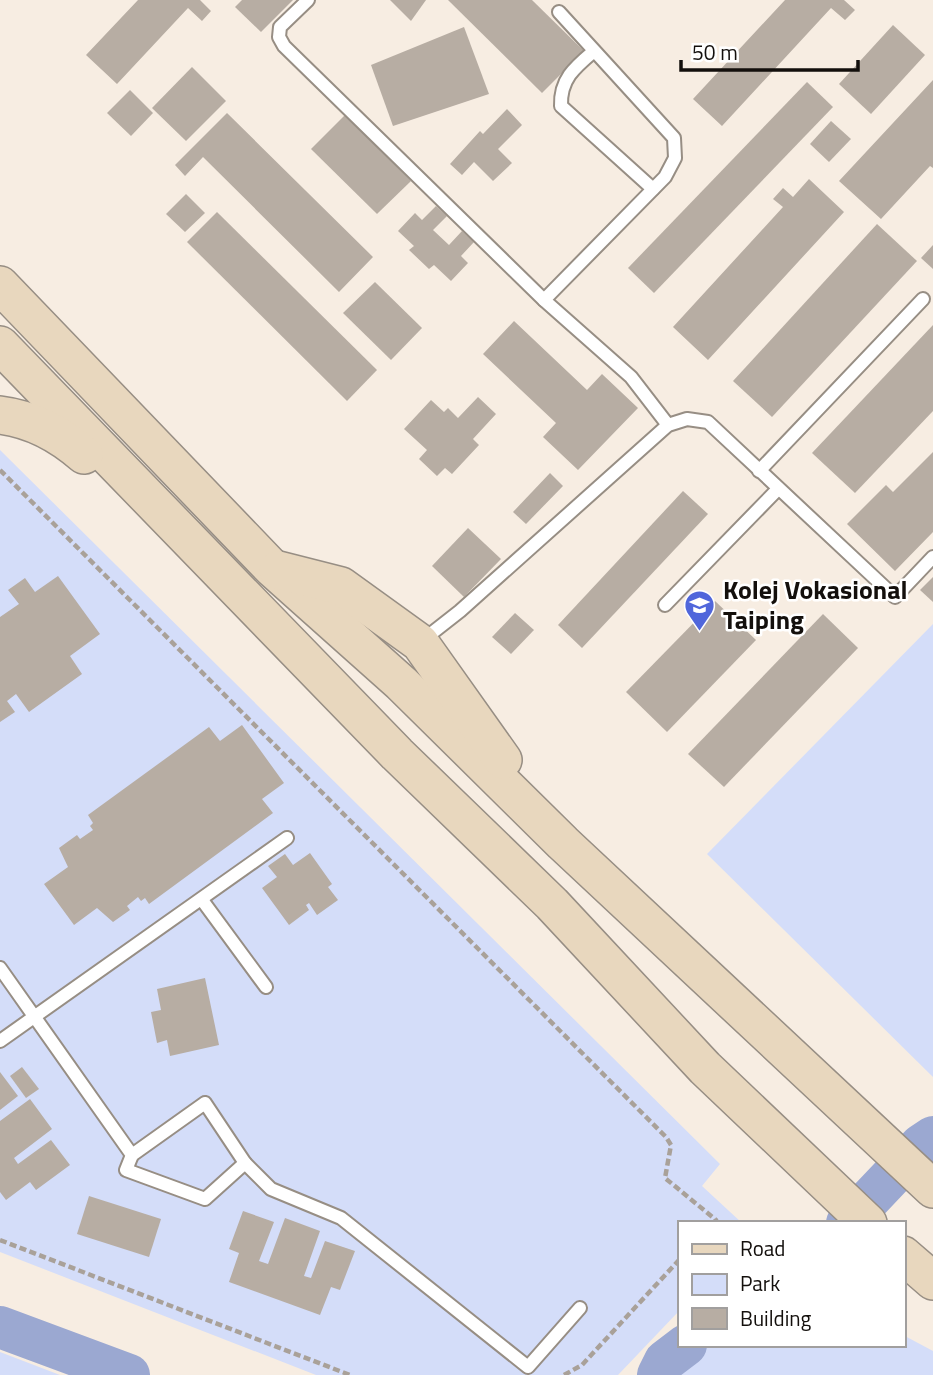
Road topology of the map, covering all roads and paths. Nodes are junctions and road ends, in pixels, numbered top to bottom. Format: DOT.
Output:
graph roads {
  1 [pos="308,0"];
  2 [pos="559,12"];
  3 [pos="594,51"];
  4 [pos="653,189"];
  5 [pos="0,285"];
  6 [pos="923,299"];
  7 [pos="544,300"];
  8 [pos="0,333"];
  9 [pos="0,345"];
  10 [pos="0,415"];
  11 [pos="668,425"];
  12 [pos="0,470"];
  13 [pos="759,471"];
  14 [pos="778,489"];
  15 [pos="195,548"];
  16 [pos="933,557"];
  17 [pos="272,568"];
  18 [pos="664,605"];
  19 [pos="420,643"];
  20 [pos="401,683"];
  21 [pos="287,838"];
  22 [pos="563,843"];
  23 [pos="202,900"];
  24 [pos="552,904"];
  25 [pos="0,968"];
  26 [pos="266,986"];
  27 [pos="36,1018"];
  28 [pos="0,1041"];
  29 [pos="132,1155"];
  30 [pos="245,1163"];
  31 [pos="933,1189"];
  32 [pos="715,1221"];
  33 [pos="865,1221"];
  34 [pos="0,1240"];
  35 [pos="678,1261"];
  36 [pos="580,1308"];
  37 [pos="350,1375"];
  38 [pos="564,1375"];
  1 -- 7 [label="lane"];
  2 -- 3 [label="lane"];
  3 -- 4 [label="lane"];
  3 -- 4 [label="lane"];
  4 -- 7 [label="lane"];
  5 -- 17 [label="main road"];
  6 -- 13 [label="lane"];
  7 -- 11 [label="lane"];
  8 -- 17 [label="main road"];
  9 -- 15 [label="main road"];
  10 -- 15 [label="main road"];
  11 -- 13 [label="lane"];
  11 -- 19 [label="lane"];
  12 -- 32 [label="path"];
  13 -- 14 [label="lane"];
  14 -- 16 [label="lane"];
  14 -- 18 [label="lane"];
  15 -- 24 [label="main road"];
  17 -- 19 [label="main road"];
  17 -- 20 [label="main road"];
  19 -- 20 [label="main road"];
  19 -- 22 [label="main road"];
  20 -- 22 [label="main road"];
  20 -- 24 [label="main road"];
  21 -- 23 [label="lane"];
  22 -- 31 [label="main road"];
  23 -- 26 [label="lane"];
  23 -- 27 [label="lane"];
  24 -- 33 [label="main road"];
  25 -- 27 [label="lane"];
  27 -- 28 [label="lane"];
  27 -- 29 [label="lane"];
  29 -- 30 [label="lane"];
  29 -- 30 [label="lane"];
  30 -- 36 [label="lane"];
  34 -- 37 [label="path"];
  35 -- 38 [label="path"];
}
